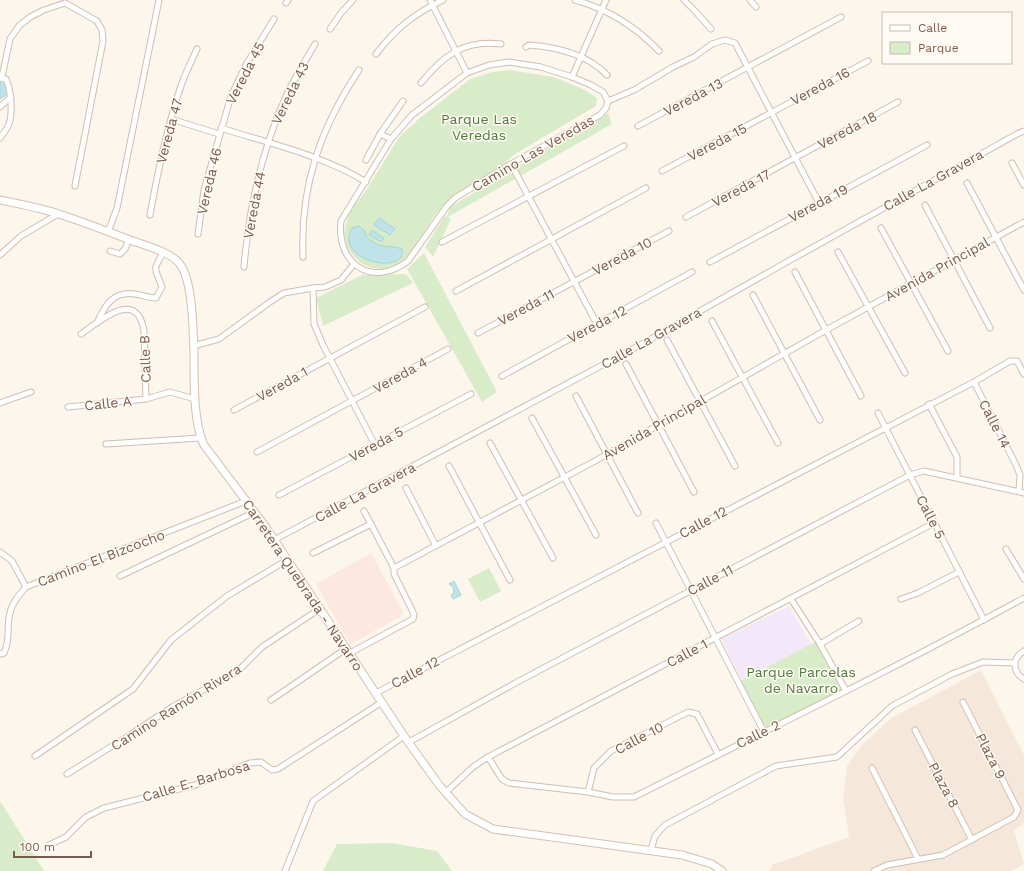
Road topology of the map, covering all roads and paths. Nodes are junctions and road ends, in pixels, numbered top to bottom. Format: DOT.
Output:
graph roads {
  1 [pos="159,0"];
  2 [pos="353,0"];
  3 [pos="443,0"];
  4 [pos="575,0"];
  5 [pos="606,0"];
  6 [pos="684,0"];
  7 [pos="750,0"];
  8 [pos="65,2"];
  9 [pos="431,2"];
  10 [pos="756,7"];
  11 [pos="602,9"];
  12 [pos="841,17"];
  13 [pos="274,19"];
  14 [pos="330,29"];
  15 [pos="710,29"];
  16 [pos="315,44"];
  17 [pos="501,44"];
  18 [pos="526,47"];
  19 [pos="197,49"];
  20 [pos="456,51"];
  21 [pos="659,51"];
  22 [pos="376,54"];
  23 [pos="581,57"];
  24 [pos="868,61"];
  25 [pos="748,67"];
  26 [pos="359,70"];
  27 [pos="467,73"];
  28 [pos="607,75"];
  29 [pos="572,77"];
  30 [pos="1,78"];
  31 [pos="421,83"];
  32 [pos="11,97"];
  33 [pos="403,101"];
  34 [pos="608,101"];
  35 [pos="898,102"];
  36 [pos="0,107"];
  37 [pos="772,112"];
  38 [pos="171,119"];
  39 [pos="638,126"];
  40 [pos="221,128"];
  41 [pos="1024,131"];
  42 [pos="219,134"];
  43 [pos="380,134"];
  44 [pos="0,138"];
  45 [pos="391,140"];
  46 [pos="268,143"];
  47 [pos="927,145"];
  48 [pos="624,146"];
  49 [pos="315,158"];
  50 [pos="795,158"];
  51 [pos="366,160"];
  52 [pos="1012,163"];
  53 [pos="511,164"];
  54 [pos="662,172"];
  55 [pos="366,182"];
  56 [pos="967,183"];
  57 [pos="1024,185"];
  58 [pos="75,186"];
  59 [pos="646,188"];
  60 [pos="529,197"];
  61 [pos="0,200"];
  62 [pos="819,203"];
  63 [pos="925,205"];
  64 [pos="58,214"];
  65 [pos="150,215"];
  66 [pos="686,217"];
  67 [pos="1024,222"];
  68 [pos="881,228"];
  69 [pos="669,231"];
  70 [pos="108,232"];
  71 [pos="198,234"];
  72 [pos="996,237"];
  73 [pos="551,239"];
  74 [pos="129,240"];
  75 [pos="442,242"];
  76 [pos="110,251"];
  77 [pos="838,252"];
  78 [pos="163,253"];
  79 [pos="0,255"];
  80 [pos="303,257"];
  81 [pos="954,260"];
  82 [pos="710,262"];
  83 [pos="354,264"];
  84 [pos="244,267"];
  85 [pos="692,272"];
  86 [pos="795,272"];
  87 [pos="574,282"];
  88 [pos="910,284"];
  89 [pos="313,288"];
  90 [pos="1024,290"];
  91 [pos="456,291"];
  92 [pos="753,295"];
  93 [pos="425,307"];
  94 [pos="868,307"];
  95 [pos="712,321"];
  96 [pos="96,324"];
  97 [pos="597,324"];
  98 [pos="990,328"];
  99 [pos="826,330"];
  100 [pos="478,333"];
  101 [pos="81,334"];
  102 [pos="667,340"];
  103 [pos="193,346"];
  104 [pos="448,349"];
  105 [pos="948,351"];
  106 [pos="784,354"];
  107 [pos="330,358"];
  108 [pos="626,364"];
  109 [pos="905,373"];
  110 [pos="1024,374"];
  111 [pos="502,376"];
  112 [pos="742,377"];
  113 [pos="974,382"];
  114 [pos="31,392"];
  115 [pos="471,394"];
  116 [pos="576,396"];
  117 [pos="861,396"];
  118 [pos="146,399"];
  119 [pos="195,399"];
  120 [pos="352,401"];
  121 [pos="699,401"];
  122 [pos="0,403"];
  123 [pos="929,404"];
  124 [pos="68,407"];
  125 [pos="234,410"];
  126 [pos="878,413"];
  127 [pos="532,418"];
  128 [pos="820,420"];
  129 [pos="658,425"];
  130 [pos="885,427"];
  131 [pos="200,438"];
  132 [pos="778,443"];
  133 [pos="106,444"];
  134 [pos="490,444"];
  135 [pos="375,445"];
  136 [pos="257,452"];
  137 [pos="606,454"];
  138 [pos="449,466"];
  139 [pos="735,466"];
  140 [pos="910,475"];
  141 [pos="565,477"];
  142 [pos="957,477"];
  143 [pos="406,488"];
  144 [pos="694,492"];
  145 [pos="1021,492"];
  146 [pos="280,495"];
  147 [pos="522,500"];
  148 [pos="246,502"];
  149 [pos="364,511"];
  150 [pos="255,512"];
  151 [pos="638,513"];
  152 [pos="479,523"];
  153 [pos="656,523"];
  154 [pos="371,524"];
  155 [pos="934,524"];
  156 [pos="596,535"];
  157 [pos="274,540"];
  158 [pos="665,542"];
  159 [pos="436,546"];
  160 [pos="1006,549"];
  161 [pos="0,552"];
  162 [pos="313,553"];
  163 [pos="553,558"];
  164 [pos="287,560"];
  165 [pos="394,568"];
  166 [pos="959,572"];
  167 [pos="120,576"];
  168 [pos="1024,579"];
  169 [pos="510,580"];
  170 [pos="26,587"];
  171 [pos="690,590"];
  172 [pos="1024,598"];
  173 [pos="791,599"];
  174 [pos="901,599"];
  175 [pos="321,608"];
  176 [pos="984,620"];
  177 [pos="859,621"];
  178 [pos="716,637"];
  179 [pos="820,644"];
  180 [pos="348,651"];
  181 [pos="1024,651"];
  182 [pos="0,654"];
  183 [pos="1014,663"];
  184 [pos="1024,679"];
  185 [pos="846,691"];
  186 [pos="376,692"];
  187 [pos="271,700"];
  188 [pos="382,702"];
  189 [pos="963,702"];
  190 [pos="915,730"];
  191 [pos="764,732"];
  192 [pos="404,736"];
  193 [pos="409,742"];
  194 [pos="718,754"];
  195 [pos="35,756"];
  196 [pos="488,757"];
  197 [pos="872,768"];
  198 [pos="67,774"];
  199 [pos="446,792"];
  200 [pos="588,792"];
  201 [pos="972,840"];
  202 [pos="49,845"];
  203 [pos="651,850"];
  204 [pos="918,859"];
  205 [pos="285,871"];
  206 [pos="722,871"];
  207 [pos="874,871"];
  1 -- 70 [label="street"];
  2 -- 14 [label="street"];
  3 -- 9 [label="street"];
  4 -- 11 [label="street"];
  5 -- 11 [label="street"];
  6 -- 15 [label="street"];
  7 -- 10 [label="street"];
  8 -- 30 [label="street"];
  8 -- 58 [label="street"];
  9 -- 20 [label="street"];
  9 -- 22 [label="street"];
  11 -- 21 [label="street"];
  11 -- 23 [label="street"];
  12 -- 25 [label="street, Vereda 13"];
  13 -- 40 [label="street, Vereda 45"];
  16 -- 46 [label="street, Vereda 43"];
  17 -- 20 [label="street"];
  18 -- 23 [label="street"];
  19 -- 38 [label="street, Vereda 47"];
  20 -- 27 [label="street"];
  20 -- 31 [label="street"];
  23 -- 28 [label="street"];
  23 -- 29 [label="street"];
  24 -- 37 [label="street, Vereda 16"];
  25 -- 34 [label="street"];
  25 -- 37 [label="street"];
  25 -- 39 [label="street, Vereda 13"];
  26 -- 49 [label="street"];
  27 -- 29 [label="street"];
  27 -- 45 [label="street"];
  29 -- 34 [label="street"];
  30 -- 32 [label="street"];
  32 -- 36 [label="street"];
  32 -- 44 [label="street"];
  33 -- 43 [label="street"];
  34 -- 53 [label="street, Camino Las Veredas"];
  35 -- 50 [label="street, Vereda 18"];
  37 -- 50 [label="street"];
  37 -- 54 [label="street, Vereda 15"];
  38 -- 42 [label="street"];
  38 -- 65 [label="street, Vereda 47"];
  40 -- 42 [label="street, Vereda 46"];
  40 -- 46 [label="street"];
  41 -- 157 [label="street, Calle La Gravera"];
  42 -- 71 [label="street, Vereda 46"];
  43 -- 45 [label="street"];
  43 -- 51 [label="street"];
  45 -- 55 [label="street"];
  46 -- 49 [label="street"];
  46 -- 84 [label="street, Vereda 44"];
  47 -- 62 [label="street, Vereda 19"];
  48 -- 60 [label="street"];
  49 -- 55 [label="street"];
  49 -- 80 [label="street"];
  50 -- 62 [label="street"];
  50 -- 66 [label="street, Vereda 17"];
  52 -- 57 [label="street"];
  53 -- 60 [label="street"];
  53 -- 83 [label="street, Camino Las Veredas"];
  55 -- 83 [label="street"];
  56 -- 72 [label="street"];
  59 -- 73 [label="street"];
  60 -- 73 [label="street"];
  60 -- 75 [label="street"];
  61 -- 64 [label="street, Carretera Quebrada - Navarro"];
  62 -- 82 [label="street, Vereda 19"];
  63 -- 81 [label="street"];
  64 -- 70 [label="street, Carretera Quebrada - Navarro"];
  64 -- 79 [label="street"];
  67 -- 72 [label="street, Avenida Principal"];
  68 -- 88 [label="street"];
  69 -- 87 [label="street, Vereda 10"];
  70 -- 74 [label="street, Carretera Quebrada - Navarro"];
  72 -- 81 [label="street, Avenida Principal"];
  72 -- 90 [label="street"];
  73 -- 87 [label="street"];
  73 -- 91 [label="street"];
  74 -- 76 [label="street"];
  74 -- 78 [label="street, Carretera Quebrada - Navarro"];
  77 -- 94 [label="street"];
  78 -- 96 [label="street"];
  78 -- 103 [label="street, Carretera Quebrada - Navarro"];
  81 -- 88 [label="street, Avenida Principal"];
  81 -- 98 [label="street"];
  83 -- 89 [label="street"];
  85 -- 97 [label="street, Vereda 12"];
  86 -- 99 [label="street"];
  87 -- 97 [label="street"];
  87 -- 100 [label="street, Vereda 11"];
  88 -- 94 [label="street, Avenida Principal"];
  88 -- 105 [label="street"];
  89 -- 103 [label="street"];
  89 -- 107 [label="street"];
  92 -- 106 [label="street"];
  93 -- 107 [label="street, Vereda 1"];
  94 -- 99 [label="street, Avenida Principal"];
  94 -- 109 [label="street"];
  95 -- 112 [label="street"];
  96 -- 101 [label="street, Calle B"];
  96 -- 118 [label="street, Calle B"];
  97 -- 111 [label="street, Vereda 12"];
  99 -- 106 [label="street, Avenida Principal"];
  99 -- 117 [label="street"];
  102 -- 121 [label="street"];
  103 -- 119 [label="street, Carretera Quebrada - Navarro"];
  104 -- 120 [label="street, Vereda 4"];
  106 -- 112 [label="street, Avenida Principal"];
  106 -- 128 [label="street"];
  107 -- 120 [label="street"];
  107 -- 125 [label="street, Vereda 1"];
  108 -- 129 [label="street"];
  110 -- 113 [label="street, Calle 12"];
  112 -- 121 [label="street, Avenida Principal"];
  112 -- 132 [label="street"];
  113 -- 123 [label="street, Calle 12"];
  113 -- 145 [label="street, Calle 14"];
  114 -- 122 [label="street"];
  115 -- 135 [label="street, Vereda 5"];
  116 -- 137 [label="street"];
  118 -- 119 [label="street, Calle A"];
  118 -- 124 [label="street, Calle A"];
  119 -- 131 [label="street, Carretera Quebrada - Navarro"];
  120 -- 135 [label="street"];
  120 -- 136 [label="street, Vereda 4"];
  121 -- 129 [label="street, Avenida Principal"];
  121 -- 139 [label="street"];
  123 -- 130 [label="street, Calle 12"];
  123 -- 142 [label="street"];
  126 -- 130 [label="street, Calle 5"];
  127 -- 141 [label="street"];
  129 -- 137 [label="street, Avenida Principal"];
  129 -- 144 [label="street"];
  130 -- 140 [label="street, Calle 5"];
  130 -- 158 [label="street, Calle 12"];
  131 -- 133 [label="street"];
  131 -- 148 [label="street, Carretera Quebrada - Navarro"];
  134 -- 147 [label="street"];
  135 -- 146 [label="street, Vereda 5"];
  137 -- 141 [label="street, Avenida Principal"];
  137 -- 151 [label="street"];
  138 -- 152 [label="street"];
  140 -- 142 [label="street, Calle 11"];
  140 -- 155 [label="street, Calle 5"];
  140 -- 171 [label="street, Calle 11"];
  141 -- 147 [label="street, Avenida Principal"];
  141 -- 156 [label="street"];
  142 -- 145 [label="street, Calle 11"];
  143 -- 159 [label="street"];
  147 -- 152 [label="street, Avenida Principal"];
  147 -- 163 [label="street"];
  148 -- 150 [label="street, Carretera Quebrada - Navarro"];
  148 -- 170 [label="street, Camino El Bizcocho"];
  149 -- 154 [label="street"];
  150 -- 157 [label="street, Carretera Quebrada - Navarro"];
  150 -- 167 [label="street"];
  152 -- 159 [label="street, Avenida Principal"];
  152 -- 169 [label="street"];
  153 -- 158 [label="street"];
  154 -- 162 [label="street"];
  154 -- 165 [label="street"];
  155 -- 166 [label="street, Calle 5"];
  155 -- 173 [label="street, Calle 1"];
  157 -- 164 [label="street, Carretera Quebrada - Navarro"];
  158 -- 171 [label="street"];
  158 -- 186 [label="street, Calle 12"];
  159 -- 165 [label="street, Avenida Principal"];
  160 -- 168 [label="street"];
  161 -- 170 [label="street"];
  164 -- 175 [label="street, Carretera Quebrada - Navarro"];
  164 -- 195 [label="street"];
  165 -- 180 [label="street"];
  166 -- 174 [label="street"];
  166 -- 176 [label="street, Calle 5"];
  170 -- 182 [label="street, Camino El Bizcocho"];
  171 -- 178 [label="street"];
  171 -- 193 [label="street, Calle 11"];
  172 -- 176 [label="street, Calle 2"];
  173 -- 178 [label="street, Calle 1"];
  173 -- 179 [label="street"];
  175 -- 180 [label="street, Carretera Quebrada - Navarro"];
  175 -- 198 [label="street, Camino Ramón Rivera"];
  176 -- 185 [label="street, Calle 2"];
  177 -- 179 [label="street"];
  178 -- 191 [label="street"];
  178 -- 196 [label="street, Calle 1"];
  179 -- 185 [label="street"];
  180 -- 186 [label="street, Carretera Quebrada - Navarro"];
  180 -- 187 [label="street"];
  181 -- 183 [label="street"];
  183 -- 184 [label="street"];
  183 -- 203 [label="street"];
  185 -- 191 [label="street, Calle 2"];
  186 -- 188 [label="street, Carretera Quebrada - Navarro"];
  188 -- 192 [label="street, Carretera Quebrada - Navarro"];
  188 -- 202 [label="street, Calle E. Barbosa"];
  189 -- 201 [label="street, Plaza 9"];
  190 -- 201 [label="street, Plaza 8"];
  191 -- 194 [label="street, Calle 2"];
  192 -- 193 [label="street, Carretera Quebrada - Navarro"];
  192 -- 205 [label="street"];
  193 -- 199 [label="street, Carretera Quebrada - Navarro"];
  194 -- 200 [label="street, Calle 2"];
  194 -- 200 [label="street, Calle 10"];
  196 -- 199 [label="street, Calle 1"];
  196 -- 200 [label="street, Calle 2"];
  197 -- 204 [label="street"];
  199 -- 203 [label="street, Carretera Quebrada - Navarro"];
  201 -- 204 [label="street"];
  203 -- 206 [label="street, Carretera Quebrada - Navarro"];
  204 -- 207 [label="street"];
}
